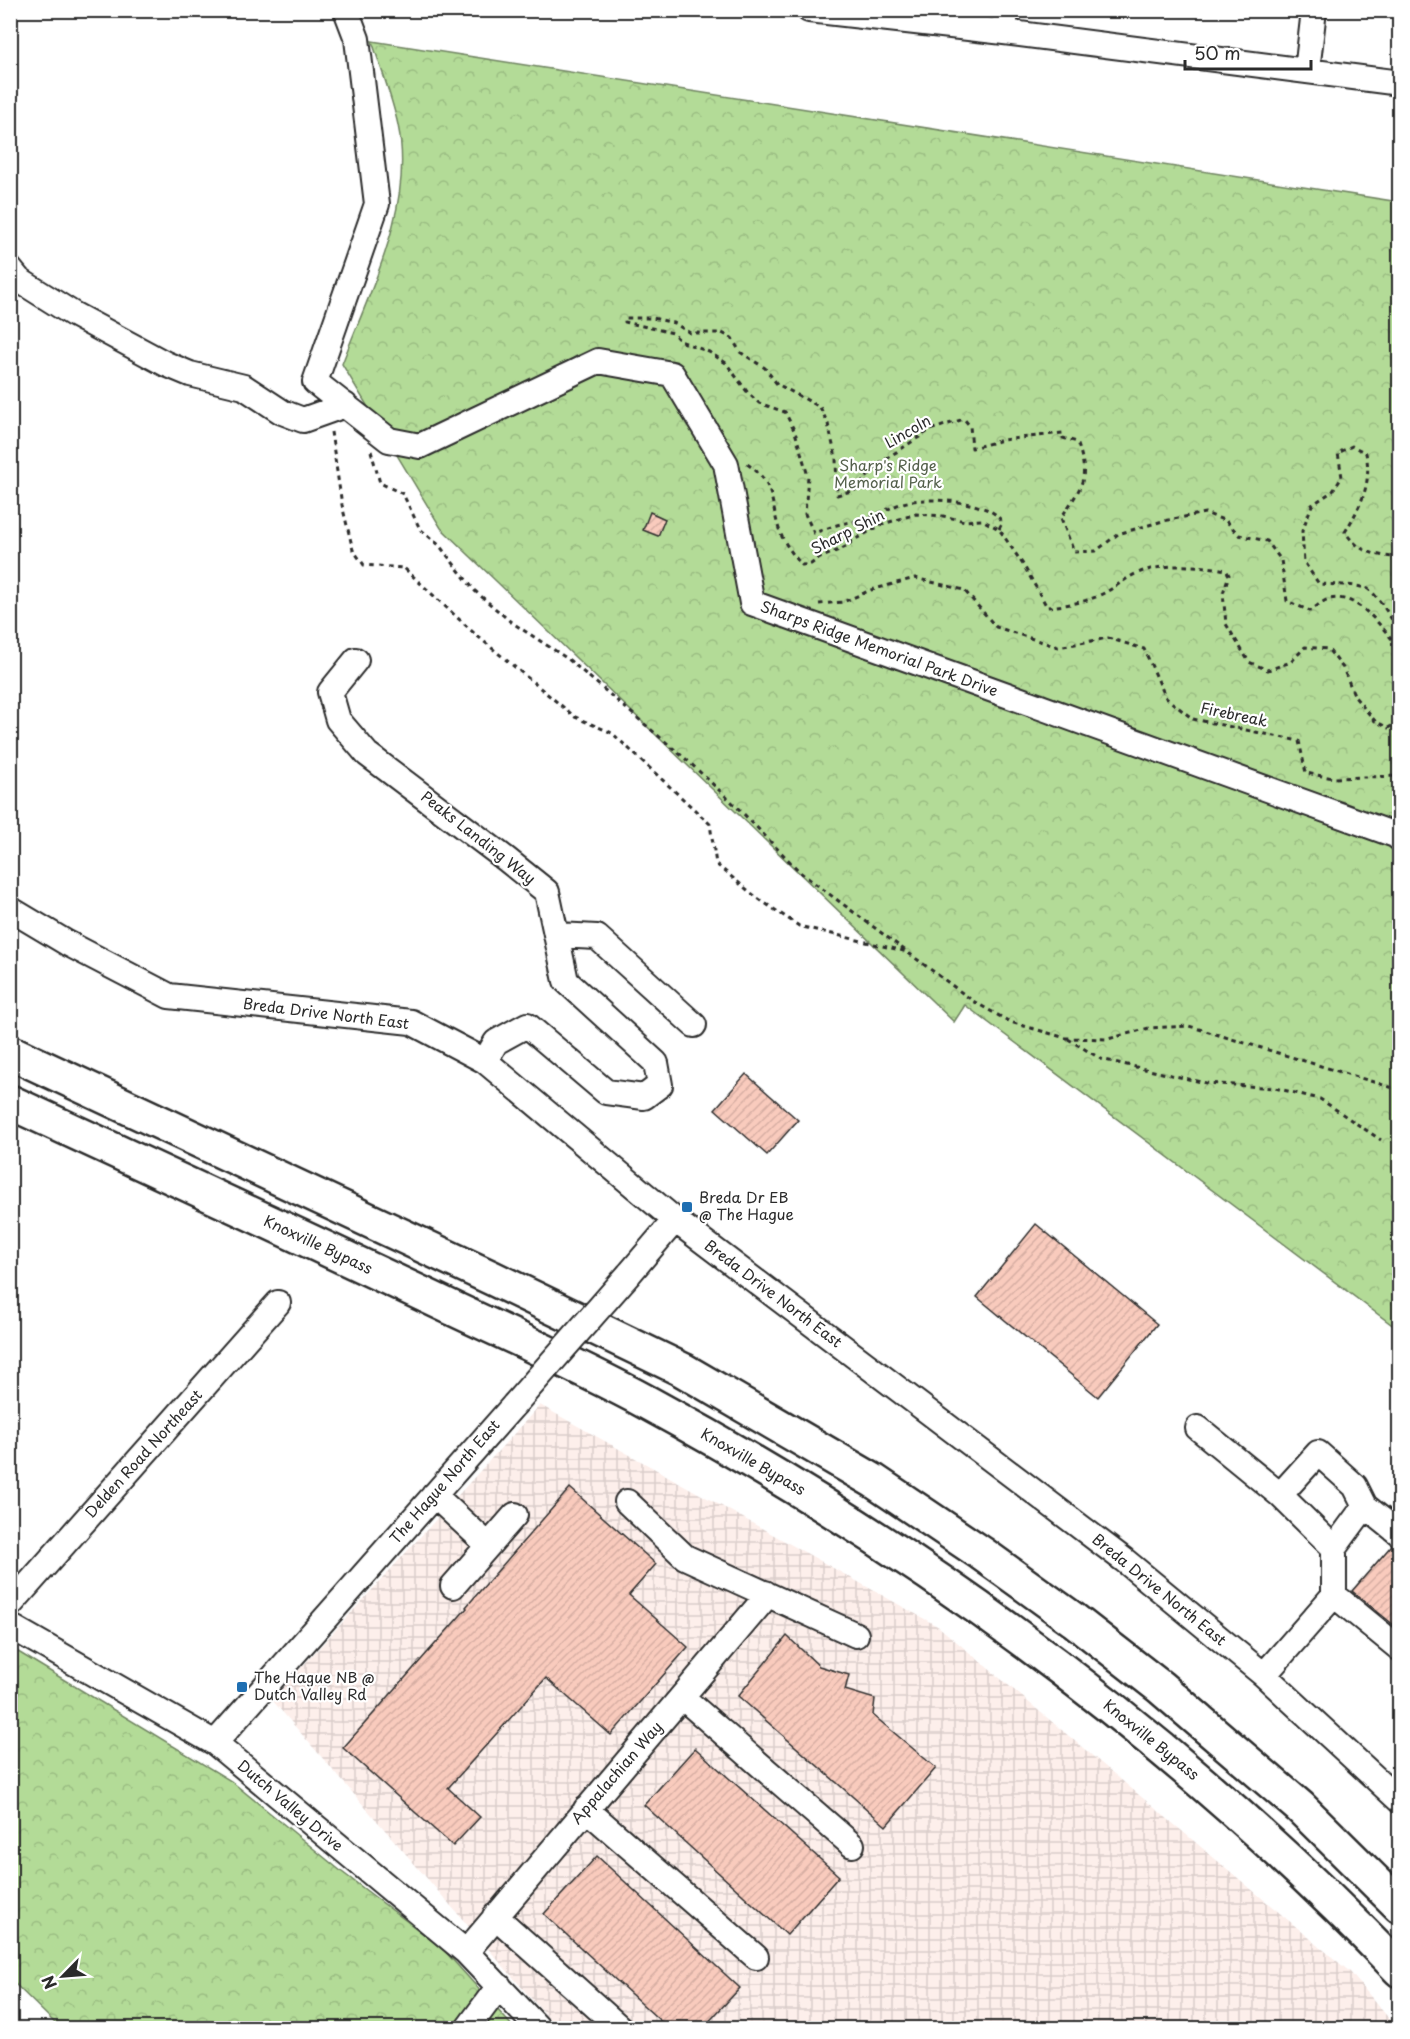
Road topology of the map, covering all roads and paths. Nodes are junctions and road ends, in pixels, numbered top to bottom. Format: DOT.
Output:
graph roads {
  1 [pos="346,10"];
  2 [pos="809,10"];
  3 [pos="1314,10"];
  4 [pos="1005,21"];
  5 [pos="1307,71"];
  6 [pos="1400,83"];
  7 [pos="10,269"];
  8 [pos="353,412"];
  9 [pos="330,430"];
  10 [pos="726,464"];
  11 [pos="999,529"];
  12 [pos="1400,558"];
  13 [pos="784,615"];
  14 [pos="1400,632"];
  15 [pos="1400,638"];
  16 [pos="356,660"];
  17 [pos="1400,721"];
  18 [pos="1400,776"];
  19 [pos="1400,839"];
  20 [pos="10,909"];
  21 [pos="558,935"];
  22 [pos="910,953"];
  23 [pos="694,1025"];
  24 [pos="1066,1038"];
  25 [pos="10,1052"];
  26 [pos="485,1061"];
  27 [pos="1400,1090"];
  28 [pos="10,1102"];
  29 [pos="1382,1140"];
  30 [pos="675,1220"];
  31 [pos="278,1303"];
  32 [pos="1198,1428"];
  33 [pos="434,1495"];
  34 [pos="1280,1496"];
  35 [pos="627,1502"];
  36 [pos="1365,1506"];
  37 [pos="514,1515"];
  38 [pos="1400,1534"];
  39 [pos="488,1545"];
  40 [pos="1334,1548"];
  41 [pos="453,1586"];
  42 [pos="765,1593"];
  43 [pos="1334,1595"];
  44 [pos="10,1605"];
  45 [pos="10,1626"];
  46 [pos="856,1635"];
  47 [pos="1400,1649"];
  48 [pos="1264,1675"];
  49 [pos="682,1697"];
  50 [pos="215,1743"];
  51 [pos="1400,1801"];
  52 [pos="586,1809"];
  53 [pos="852,1845"];
  54 [pos="1400,1906"];
  55 [pos="495,1916"];
  56 [pos="466,1952"];
  57 [pos="756,1957"];
  58 [pos="1400,1970"];
  59 [pos="500,1986"];
  60 [pos="468,2028"];
  61 [pos="538,2028"];
  62 [pos="620,2028"];
  1 -- 8 [label="street, Sharps Ridge Memorial Park Drive"];
  2 -- 4 [label="street"];
  3 -- 5 [label="street"];
  4 -- 5 [label="street"];
  5 -- 6 [label="street"];
  7 -- 8 [label="street"];
  8 -- 10 [label="street, Sharps Ridge Memorial Park Drive"];
  8 -- 22 [label="path"];
  9 -- 22 [label="path"];
  10 -- 11 [label="path, Sharp Shin"];
  10 -- 13 [label="street, Sharps Ridge Memorial Park Drive"];
  11 -- 15 [label="path, Lincoln"];
  11 -- 17 [label="path"];
  12 -- 14 [label="path"];
  13 -- 18 [label="path, Firebreak"];
  13 -- 19 [label="street, Sharps Ridge Memorial Park Drive"];
  16 -- 21 [label="street, Peaks Landing Way"];
  20 -- 26 [label="street, Breda Drive North East"];
  21 -- 23 [label="street"];
  21 -- 26 [label="street, Peaks Landing Way"];
  22 -- 24 [label="path"];
  24 -- 27 [label="path"];
  24 -- 29 [label="path"];
  25 -- 54 [label="highway"];
  26 -- 30 [label="street, Breda Drive North East"];
  28 -- 58 [label="highway, Knoxville Bypass"];
  30 -- 33 [label="street, The Hague North East, bridge"];
  30 -- 48 [label="street, Breda Drive North East"];
  31 -- 44 [label="street, Delden Road Northeast"];
  32 -- 34 [label="street"];
  33 -- 39 [label="street"];
  33 -- 50 [label="street, The Hague North East"];
  34 -- 36 [label="street"];
  34 -- 40 [label="street"];
  35 -- 42 [label="street"];
  36 -- 38 [label="street"];
  36 -- 40 [label="street"];
  37 -- 39 [label="street"];
  39 -- 41 [label="street"];
  40 -- 43 [label="street"];
  42 -- 46 [label="street"];
  42 -- 49 [label="street, Appalachian Way"];
  43 -- 47 [label="street"];
  43 -- 48 [label="street"];
  45 -- 50 [label="street, Dutch Valley Drive"];
  48 -- 51 [label="street, Breda Drive North East"];
  49 -- 52 [label="street, Appalachian Way"];
  49 -- 53 [label="street"];
  50 -- 56 [label="street, Dutch Valley Drive"];
  52 -- 55 [label="street, Appalachian Way"];
  52 -- 57 [label="street"];
  55 -- 56 [label="street, Appalachian Way"];
  55 -- 62 [label="street"];
  56 -- 59 [label="street, Dutch Valley Drive"];
  59 -- 60 [label="street"];
  59 -- 61 [label="street, Dutch Valley Drive"];
}
